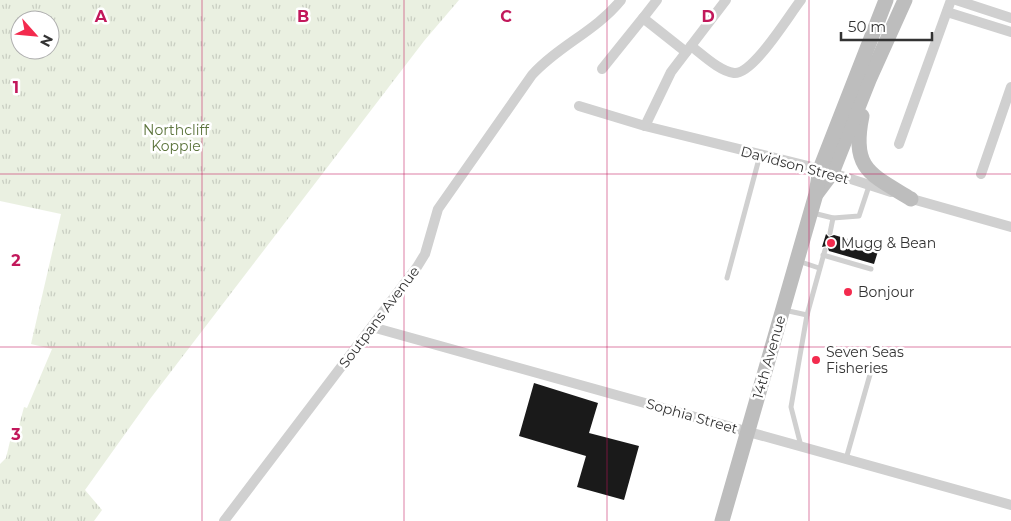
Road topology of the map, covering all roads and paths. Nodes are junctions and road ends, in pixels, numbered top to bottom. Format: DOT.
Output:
graph roads {
  1 [pos="621,0"];
  2 [pos="657,0"];
  3 [pos="726,0"];
  4 [pos="801,0"];
  5 [pos="886,0"];
  6 [pos="905,0"];
  7 [pos="952,0"];
  8 [pos="956,0"];
  9 [pos="947,12"];
  10 [pos="643,18"];
  11 [pos="1011,18"];
  12 [pos="1011,32"];
  13 [pos="688,49"];
  14 [pos="602,69"];
  15 [pos="869,80"];
  16 [pos="1011,87"];
  17 [pos="579,106"];
  18 [pos="645,126"];
  19 [pos="899,144"];
  20 [pos="760,154"];
  21 [pos="826,171"];
  22 [pos="981,174"];
  23 [pos="869,186"];
  24 [pos="911,199"];
  25 [pos="810,212"];
  26 [pos="833,218"];
  27 [pos="1011,227"];
  28 [pos="830,234"];
  29 [pos="796,261"];
  30 [pos="819,268"];
  31 [pos="871,269"];
  32 [pos="727,278"];
  33 [pos="783,310"];
  34 [pos="807,316"];
  35 [pos="372,327"];
  36 [pos="871,371"];
  37 [pos="747,432"];
  38 [pos="801,446"];
  39 [pos="846,460"];
  40 [pos="1011,505"];
  41 [pos="224,521"];
  42 [pos="722,521"];
  1 -- 35 [label="street, Soutpans Avenue"];
  2 -- 10 [label="street"];
  3 -- 13 [label="street"];
  4 -- 13 [label="street"];
  5 -- 21 [label="main road, 14th Avenue"];
  6 -- 15 [label="main road, 14th Avenue"];
  7 -- 9 [label="street"];
  8 -- 11 [label="street"];
  9 -- 12 [label="street"];
  9 -- 19 [label="street"];
  10 -- 13 [label="street"];
  10 -- 14 [label="street"];
  13 -- 18 [label="street"];
  15 -- 21 [label="main road, 14th Avenue"];
  15 -- 24 [label="main road"];
  16 -- 22 [label="street"];
  17 -- 18 [label="street, Davidson Street"];
  18 -- 20 [label="street, Davidson Street"];
  20 -- 21 [label="street, Davidson Street"];
  20 -- 32 [label="lane"];
  21 -- 23 [label="street, Davidson Street"];
  21 -- 25 [label="main road, 14th Avenue"];
  23 -- 24 [label="street, Davidson Street"];
  23 -- 26 [label="lane"];
  24 -- 27 [label="street, Davidson Street"];
  25 -- 26 [label="lane"];
  25 -- 29 [label="main road, 14th Avenue"];
  26 -- 28 [label="lane"];
  29 -- 30 [label="lane"];
  29 -- 33 [label="main road, 14th Avenue"];
  30 -- 31 [label="lane"];
  30 -- 34 [label="lane"];
  33 -- 34 [label="lane"];
  33 -- 37 [label="main road, 14th Avenue"];
  34 -- 38 [label="lane"];
  35 -- 37 [label="street, Sophia Street"];
  35 -- 41 [label="street, Soutpans Avenue"];
  36 -- 39 [label="lane"];
  37 -- 38 [label="street, Sophia Street"];
  37 -- 42 [label="main road, 14th Avenue"];
  38 -- 39 [label="street, Sophia Street"];
  39 -- 40 [label="street, Sophia Street"];
}
